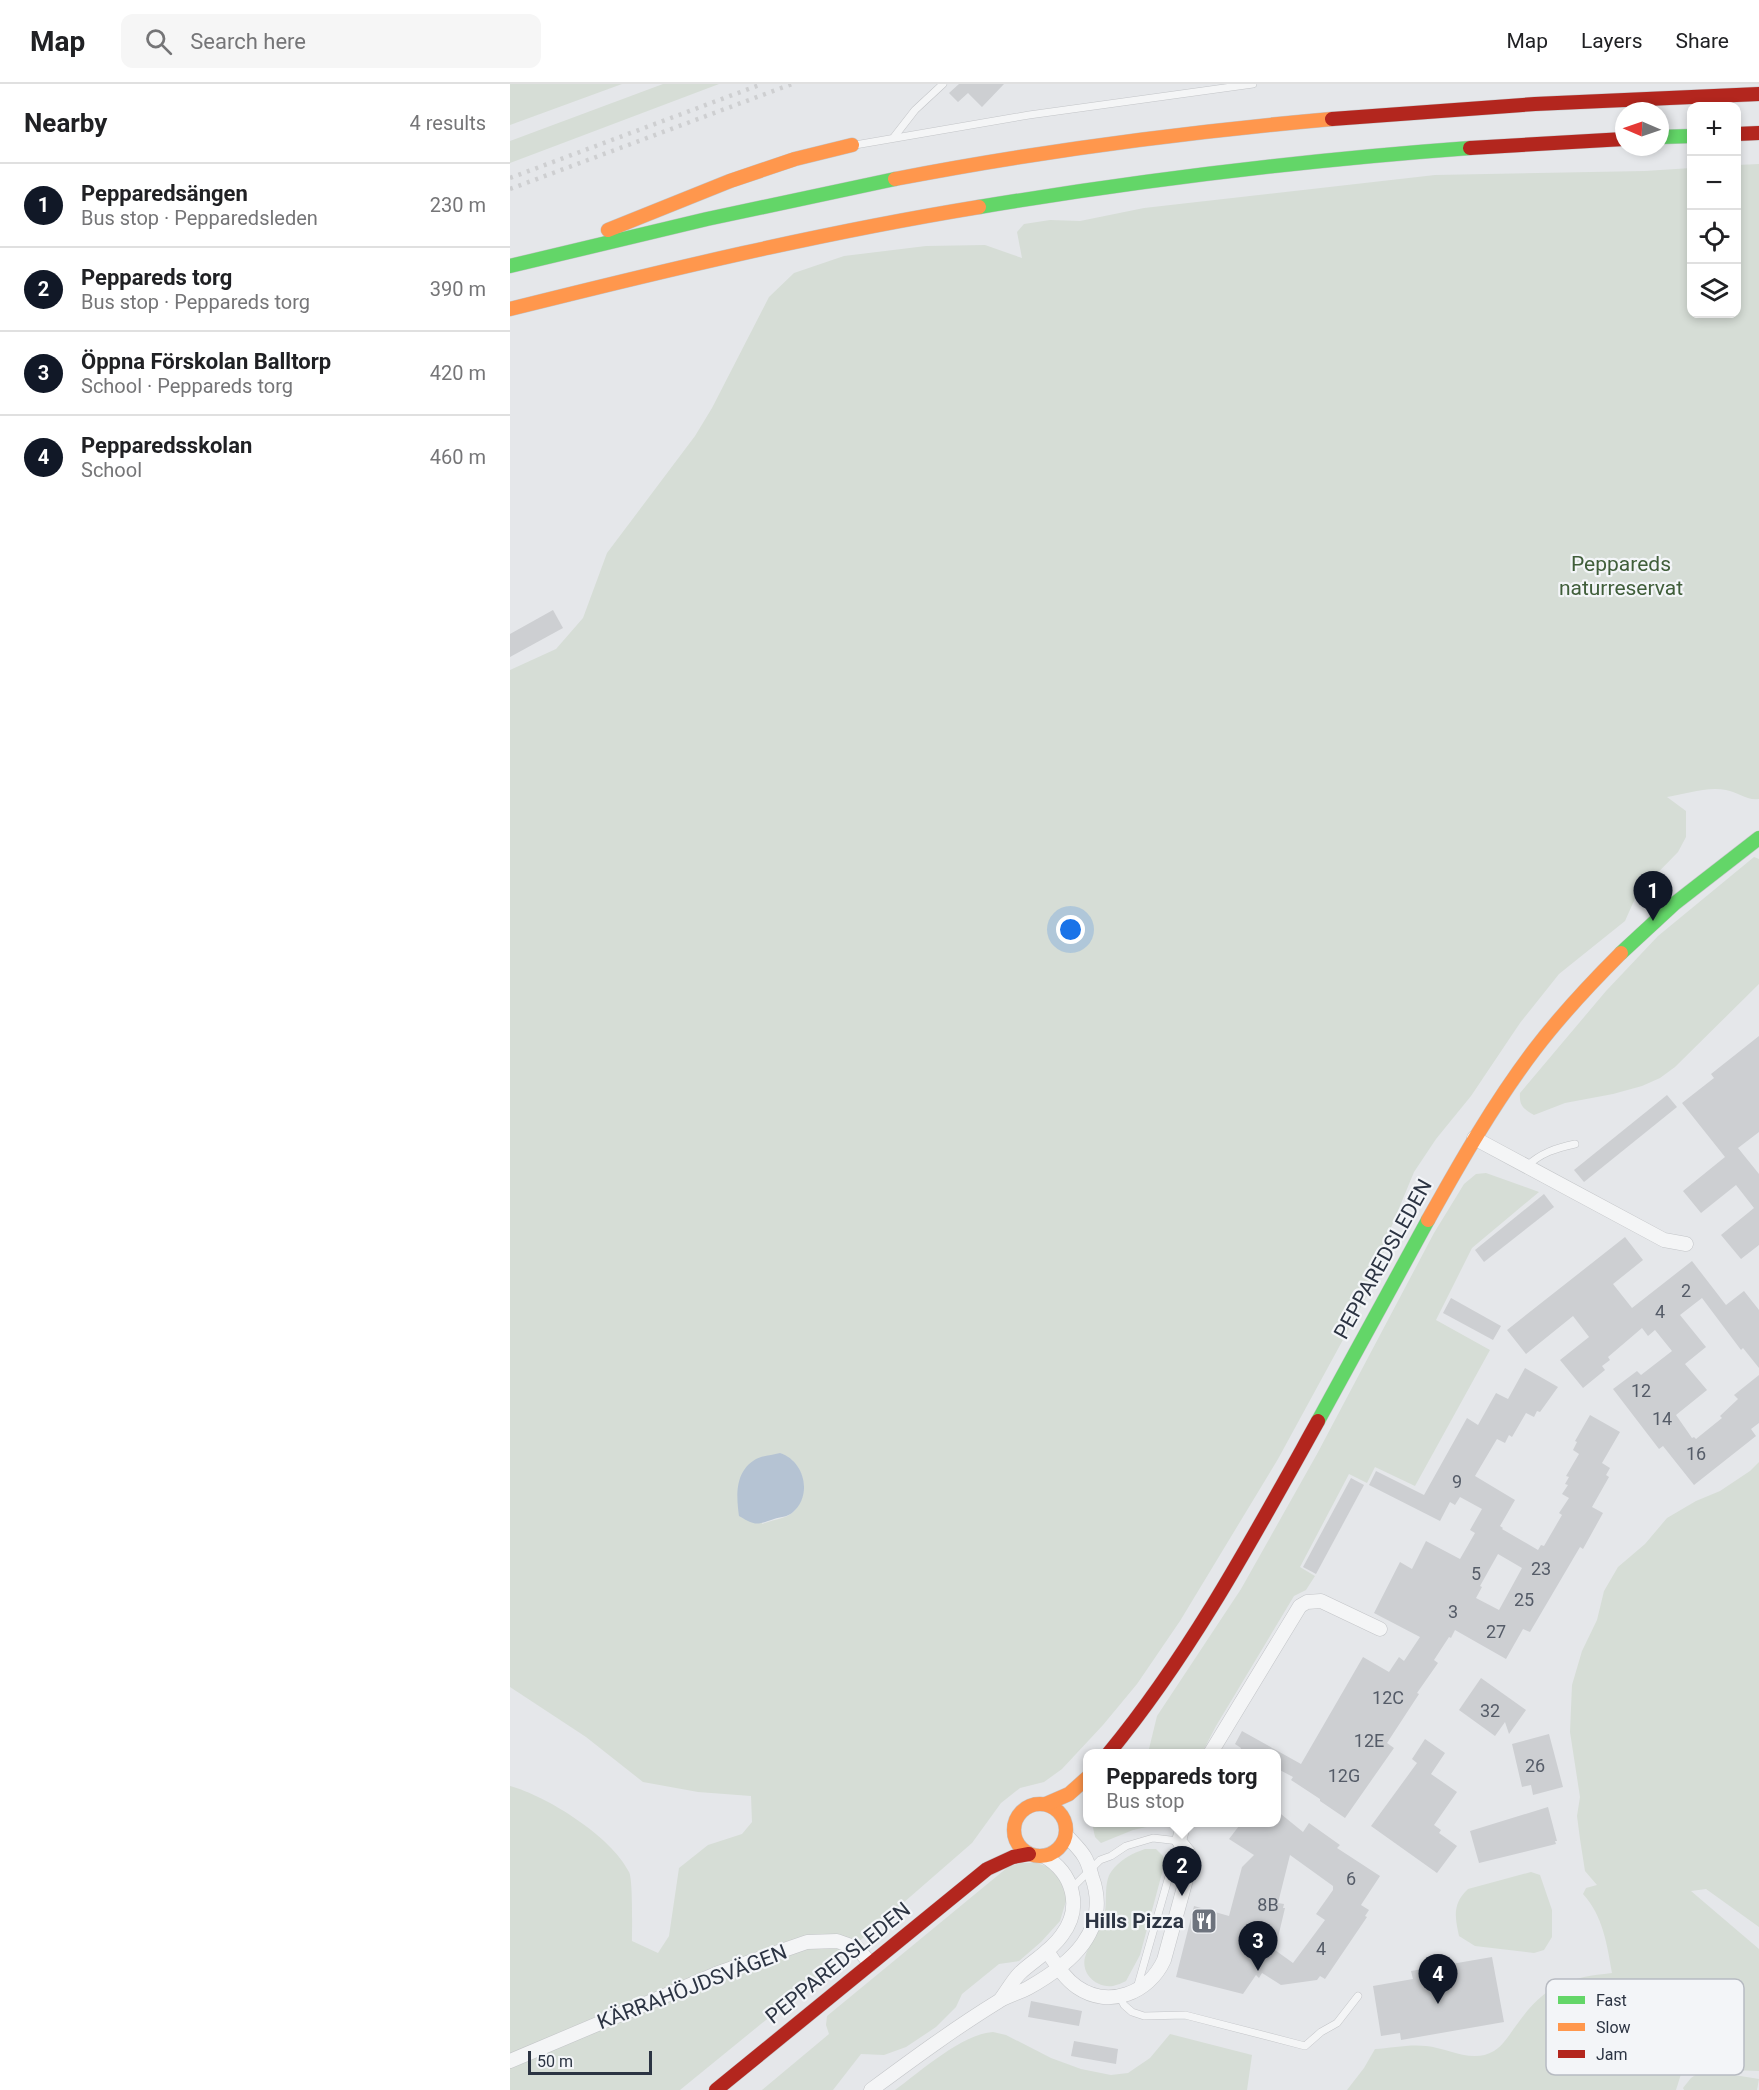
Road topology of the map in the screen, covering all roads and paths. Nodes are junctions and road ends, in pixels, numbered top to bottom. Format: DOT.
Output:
graph roads {
  1 [pos="943,84"];
  2 [pos="1253,84"];
  3 [pos="1692,84"];
  4 [pos="1738,94"];
  5 [pos="1759,94"];
  6 [pos="1741,134"];
  7 [pos="1759,134"];
  8 [pos="1687,136"];
  9 [pos="894,137"];
  10 [pos="1669,137"];
  11 [pos="1615,139"];
  12 [pos="852,145"];
  13 [pos="542,258"];
  14 [pos="510,266"];
  15 [pos="510,309"];
  16 [pos="1759,838"];
  17 [pos="1474,1138"];
  18 [pos="1575,1144"];
  19 [pos="1527,1166"];
  20 [pos="1686,1244"];
  21 [pos="1380,1629"];
  22 [pos="1112,1749"];
  23 [pos="1213,1749"];
  24 [pos="1083,1782"];
  25 [pos="1083,1784"];
  26 [pos="1046,1804"];
  27 [pos="1015,1821"];
  28 [pos="1183,1827"];
  29 [pos="1066,1831"];
  30 [pos="1179,1841"];
  31 [pos="1029,1854"];
  32 [pos="1044,1856"];
  33 [pos="987,1869"];
  34 [pos="1089,1869"];
  35 [pos="1072,1888"];
  36 [pos="1047,1951"];
  37 [pos="871,1964"];
  38 [pos="1058,1967"];
  39 [pos="1358,1996"];
  40 [pos="1120,1997"];
  41 [pos="1001,1999"];
  42 [pos="510,2061"];
  43 [pos="716,2090"];
  44 [pos="871,2090"];
  1 -- 9 [label="lane"];
  2 -- 9 [label="lane"];
  3 -- 4 [label="main road"];
  4 -- 5 [label="main road"];
  4 -- 13 [label="main road"];
  6 -- 7 [label="main road"];
  8 -- 10 [label="main road"];
  9 -- 12 [label="lane"];
  11 -- 15 [label="main road"];
  12 -- 13 [label="main road"];
  13 -- 14 [label="main road"];
  16 -- 17 [label="main road, PEPPAREDSLEDEN"];
  17 -- 19 [label="street"];
  17 -- 22 [label="main road, PEPPAREDSLEDEN"];
  18 -- 19 [label="lane"];
  19 -- 20 [label="street"];
  21 -- 23 [label="street"];
  24 -- 26 [label="main road"];
  25 -- 29 [label="main road"];
  26 -- 27 [label="main road"];
  26 -- 29 [label="main road"];
  27 -- 31 [label="main road"];
  27 -- 33 [label="main road, PEPPAREDSLEDEN"];
  28 -- 30 [label="street"];
  29 -- 32 [label="main road"];
  29 -- 34 [label="street"];
  30 -- 34 [label="lane"];
  30 -- 40 [label="street"];
  31 -- 32 [label="main road"];
  31 -- 33 [label="main road, PEPPAREDSLEDEN"];
  32 -- 35 [label="street"];
  33 -- 37 [label="main road, PEPPAREDSLEDEN"];
  34 -- 35 [label="lane"];
  34 -- 38 [label="street"];
  35 -- 36 [label="street"];
  36 -- 38 [label="street"];
  36 -- 41 [label="street"];
  37 -- 42 [label="street, KÄRRAHÖJDSVÄGEN"];
  37 -- 43 [label="main road, PEPPAREDSLEDEN"];
  38 -- 40 [label="street"];
  38 -- 41 [label="street"];
  39 -- 40 [label="lane"];
  41 -- 44 [label="street"];
}
